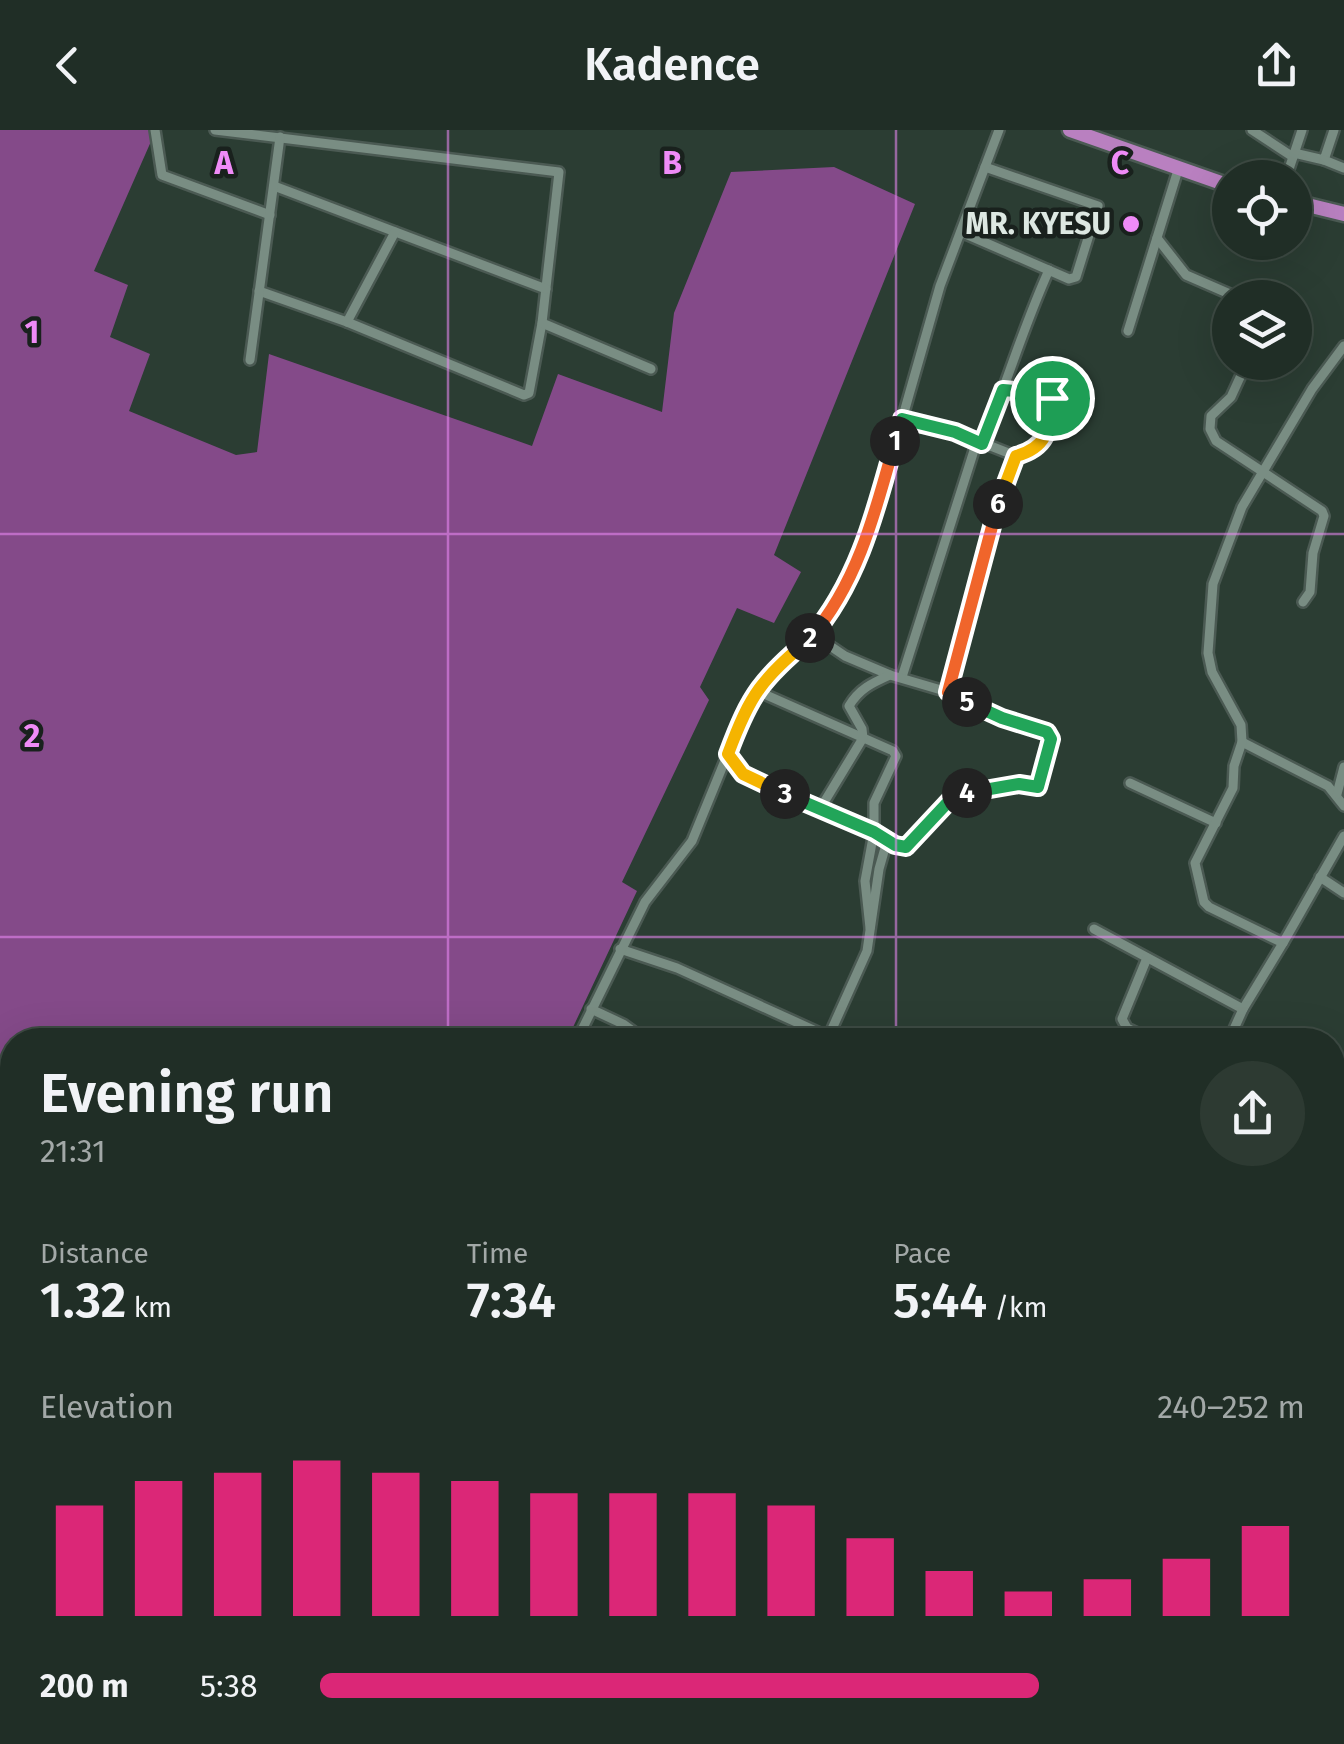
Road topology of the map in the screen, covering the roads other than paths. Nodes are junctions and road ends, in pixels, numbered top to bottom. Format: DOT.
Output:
graph roads {
  1 [pos="156,130"];
  2 [pos="215,130"];
  3 [pos="999,130"];
  4 [pos="1070,130"];
  5 [pos="1252,130"];
  6 [pos="1302,130"];
  7 [pos="1334,130"];
  8 [pos="1102,136"];
  9 [pos="280,137"];
  10 [pos="1294,155"];
  11 [pos="1292,160"];
  12 [pos="1324,160"];
  13 [pos="986,168"];
  14 [pos="1344,168"];
  15 [pos="1178,170"];
  16 [pos="1212,180"];
  17 [pos="274,186"];
  18 [pos="1312,206"];
  19 [pos="1344,214"];
  20 [pos="270,215"];
  21 [pos="395,232"];
  22 [pos="961,232"];
  23 [pos="1157,238"];
  24 [pos="1049,270"];
  25 [pos="1212,286"];
  26 [pos="546,289"];
  27 [pos="259,291"];
  28 [pos="348,322"];
  29 [pos="542,323"];
  30 [pos="1128,331"];
  31 [pos="1344,346"];
  32 [pos="1333,359"];
  33 [pos="250,360"];
  34 [pos="1344,364"];
  35 [pos="650,369"];
  36 [pos="1239,380"];
  37 [pos="1003,390"];
  38 [pos="902,419"];
  39 [pos="979,442"];
  40 [pos="1016,456"];
  41 [pos="1262,474"];
  42 [pos="1303,602"];
  43 [pos="814,635"];
  44 [pos="890,675"];
  45 [pos="902,677"];
  46 [pos="756,690"];
  47 [pos="948,692"];
  48 [pos="863,738"];
  49 [pos="1242,742"];
  50 [pos="728,754"];
  51 [pos="1344,767"];
  52 [pos="1130,782"];
  53 [pos="1337,794"];
  54 [pos="1344,806"];
  55 [pos="820,809"];
  56 [pos="1216,823"];
  57 [pos="874,832"];
  58 [pos="1344,836"];
  59 [pos="887,841"];
  60 [pos="1320,877"];
  61 [pos="1344,893"];
  62 [pos="870,928"];
  63 [pos="1094,929"];
  64 [pos="1283,944"];
  65 [pos="620,949"];
  66 [pos="1148,958"];
  67 [pos="590,1009"];
  68 [pos="1243,1010"];
  69 [pos="582,1028"];
  70 [pos="628,1028"];
  71 [pos="806,1028"];
  72 [pos="832,1028"];
  73 [pos="1130,1028"];
  74 [pos="1235,1028"];
  1 -- 20 [label="street"];
  2 -- 9 [label="street"];
  3 -- 13 [label="street"];
  4 -- 8 [label="highway"];
  5 -- 10 [label="street"];
  6 -- 10 [label="street"];
  7 -- 12 [label="street"];
  8 -- 15 [label="highway"];
  9 -- 17 [label="street"];
  9 -- 26 [label="street"];
  10 -- 11 [label="street"];
  10 -- 12 [label="street"];
  12 -- 14 [label="street"];
  13 -- 22 [label="street"];
  13 -- 24 [label="street"];
  15 -- 16 [label="highway"];
  15 -- 23 [label="street"];
  17 -- 20 [label="street"];
  17 -- 21 [label="street"];
  18 -- 19 [label="highway"];
  20 -- 27 [label="street"];
  21 -- 26 [label="street"];
  21 -- 28 [label="street"];
  22 -- 24 [label="street"];
  22 -- 38 [label="street"];
  23 -- 25 [label="street"];
  23 -- 30 [label="street"];
  24 -- 37 [label="street"];
  26 -- 29 [label="street"];
  27 -- 28 [label="street"];
  27 -- 33 [label="street"];
  28 -- 29 [label="street"];
  29 -- 35 [label="street"];
  31 -- 32 [label="street"];
  32 -- 34 [label="street"];
  32 -- 41 [label="street"];
  36 -- 41 [label="street"];
  37 -- 39 [label="street"];
  37 -- 40 [label="street"];
  38 -- 39 [label="street"];
  38 -- 43 [label="street"];
  39 -- 40 [label="street"];
  39 -- 45 [label="street"];
  40 -- 47 [label="street"];
  41 -- 42 [label="street"];
  41 -- 49 [label="street"];
  43 -- 44 [label="street"];
  43 -- 46 [label="street"];
  44 -- 45 [label="street"];
  44 -- 48 [label="street"];
  45 -- 47 [label="street"];
  46 -- 48 [label="street"];
  46 -- 50 [label="street"];
  47 -- 59 [label="street"];
  48 -- 55 [label="street"];
  48 -- 57 [label="street"];
  49 -- 53 [label="street"];
  49 -- 56 [label="street"];
  50 -- 55 [label="street"];
  50 -- 65 [label="street"];
  51 -- 53 [label="street"];
  52 -- 56 [label="street"];
  53 -- 54 [label="street"];
  55 -- 57 [label="street"];
  56 -- 64 [label="street"];
  57 -- 59 [label="street"];
  57 -- 62 [label="street"];
  58 -- 60 [label="street"];
  59 -- 62 [label="street"];
  60 -- 61 [label="street"];
  60 -- 64 [label="street"];
  62 -- 72 [label="street"];
  63 -- 66 [label="street"];
  64 -- 68 [label="street"];
  65 -- 67 [label="street"];
  65 -- 71 [label="street"];
  66 -- 68 [label="street"];
  66 -- 73 [label="street"];
  67 -- 69 [label="street"];
  67 -- 70 [label="street"];
  68 -- 74 [label="street"];
}
